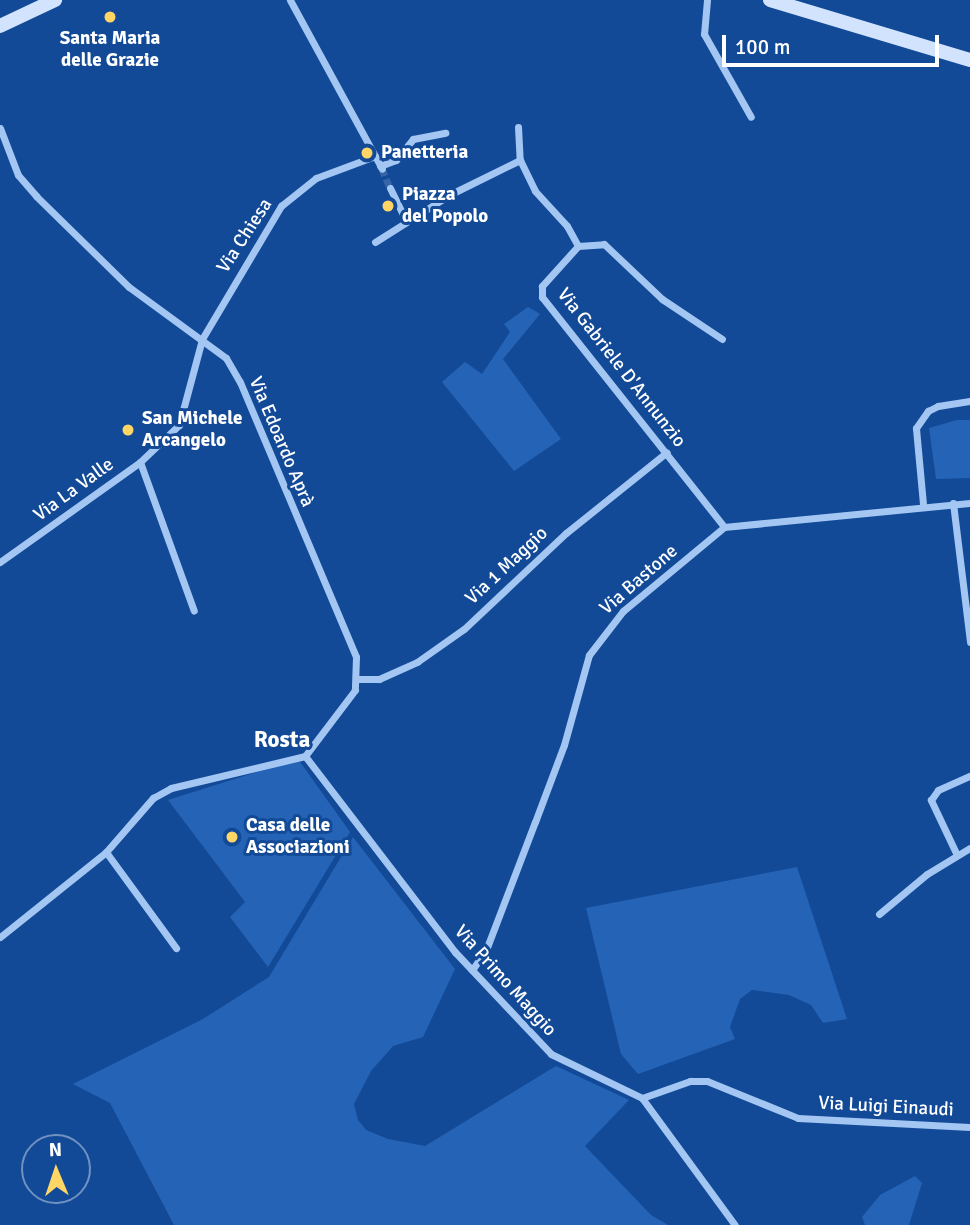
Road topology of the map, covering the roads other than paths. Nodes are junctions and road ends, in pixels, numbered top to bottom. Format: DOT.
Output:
graph roads {
  1 [pos="55,0"];
  2 [pos="290,0"];
  3 [pos="707,0"];
  4 [pos="770,0"];
  5 [pos="0,26"];
  6 [pos="970,60"];
  7 [pos="751,117"];
  8 [pos="518,127"];
  9 [pos="0,128"];
  10 [pos="445,133"];
  11 [pos="375,156"];
  12 [pos="520,160"];
  13 [pos="390,188"];
  14 [pos="406,221"];
  15 [pos="375,242"];
  16 [pos="577,242"];
  17 [pos="202,339"];
  18 [pos="722,340"];
  19 [pos="970,401"];
  20 [pos="667,452"];
  21 [pos="140,462"];
  22 [pos="953,503"];
  23 [pos="970,503"];
  24 [pos="923,504"];
  25 [pos="724,527"];
  26 [pos="0,562"];
  27 [pos="194,611"];
  28 [pos="970,642"];
  29 [pos="358,679"];
  30 [pos="305,756"];
  31 [pos="970,776"];
  32 [pos="970,848"];
  33 [pos="106,852"];
  34 [pos="957,853"];
  35 [pos="879,914"];
  36 [pos="0,937"];
  37 [pos="176,948"];
  38 [pos="472,970"];
  39 [pos="642,1098"];
  40 [pos="970,1127"];
  41 [pos="735,1225"];
  1 -- 5 [label="street"];
  2 -- 11 [label="street"];
  3 -- 7 [label="street"];
  4 -- 6 [label="street"];
  8 -- 12 [label="street"];
  9 -- 17 [label="street, Via Edoardo Aprà"];
  10 -- 11 [label="street"];
  11 -- 17 [label="street, Via Chiesa"];
  12 -- 14 [label="street"];
  12 -- 16 [label="street"];
  13 -- 14 [label="street"];
  14 -- 15 [label="street"];
  16 -- 18 [label="street"];
  16 -- 20 [label="street, Via Gabriele D'Annunzio"];
  17 -- 21 [label="street, Via Chiesa"];
  17 -- 29 [label="street, Via Edoardo Aprà"];
  19 -- 24 [label="street"];
  20 -- 25 [label="street, Via Gabriele D'Annunzio"];
  20 -- 29 [label="street, Via 1 Maggio"];
  21 -- 26 [label="street, Via La Valle"];
  21 -- 27 [label="street, Via La Valle"];
  22 -- 23 [label="street"];
  22 -- 24 [label="street"];
  22 -- 28 [label="street"];
  24 -- 25 [label="street"];
  25 -- 38 [label="street, Via Bastone"];
  29 -- 30 [label="street"];
  30 -- 33 [label="street"];
  30 -- 38 [label="street, Via Primo Maggio"];
  31 -- 34 [label="street"];
  32 -- 34 [label="street"];
  33 -- 36 [label="street"];
  33 -- 37 [label="street"];
  34 -- 35 [label="street"];
  38 -- 39 [label="street, Via Primo Maggio"];
  39 -- 40 [label="street, Via Luigi Einaudi"];
  39 -- 41 [label="street, Via Primo Maggio"];
}
